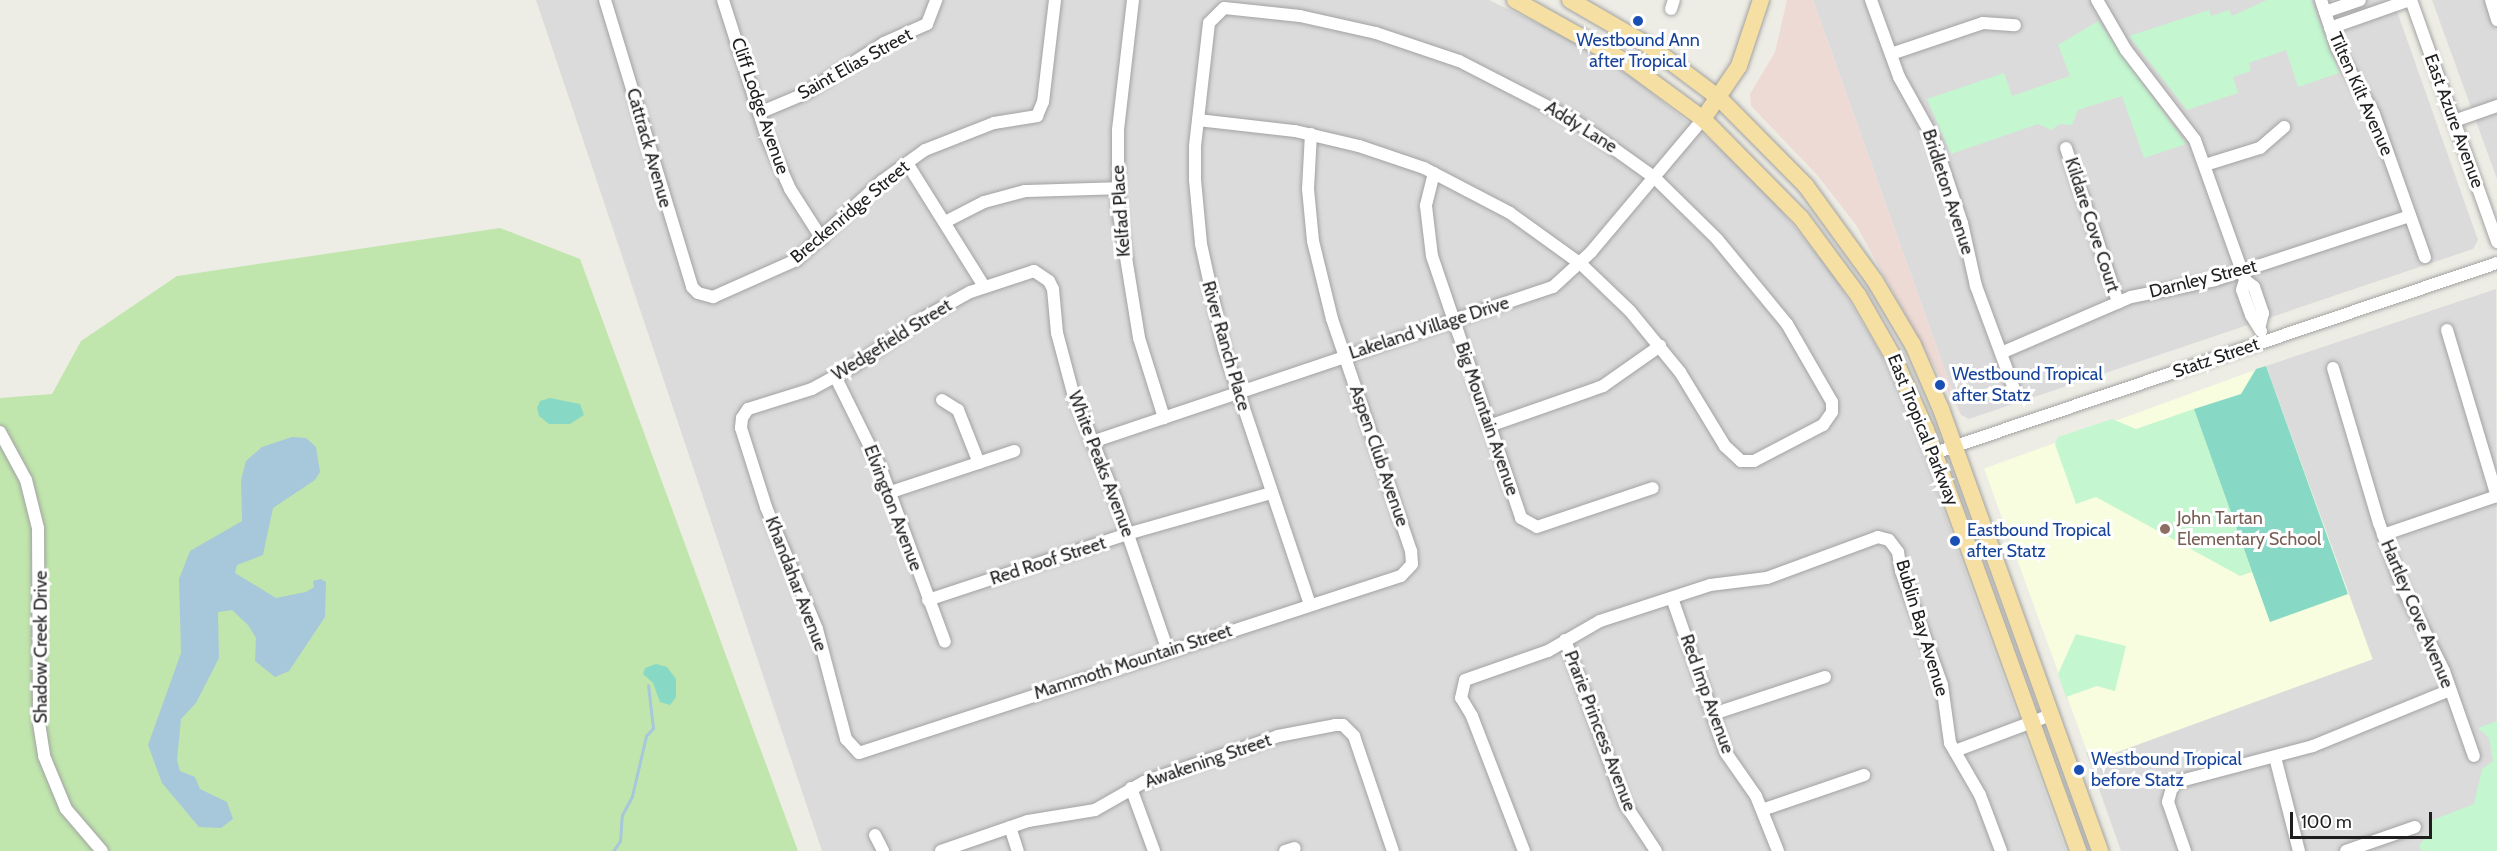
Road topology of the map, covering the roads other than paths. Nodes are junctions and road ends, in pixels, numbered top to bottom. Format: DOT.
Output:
graph roads {
  1 [pos="605,0"];
  2 [pos="723,0"];
  3 [pos="936,0"];
  4 [pos="1054,0"];
  5 [pos="1133,0"];
  6 [pos="1515,0"];
  7 [pos="1570,0"];
  8 [pos="1761,0"];
  9 [pos="1871,0"];
  10 [pos="2097,0"];
  11 [pos="2361,0"];
  12 [pos="2410,0"];
  13 [pos="2491,0"];
  14 [pos="2323,6"];
  15 [pos="1219,11"];
  16 [pos="2497,20"];
  17 [pos="2015,25"];
  18 [pos="2330,28"];
  19 [pos="1891,54"];
  20 [pos="1719,98"];
  21 [pos="2497,106"];
  22 [pos="759,113"];
  23 [pos="1703,119"];
  24 [pos="1198,120"];
  25 [pos="2454,121"];
  26 [pos="2283,127"];
  27 [pos="1311,134"];
  28 [pos="2066,148"];
  29 [pos="907,163"];
  30 [pos="2205,165"];
  31 [pos="1434,172"];
  32 [pos="1655,178"];
  33 [pos="1118,188"];
  34 [pos="2410,216"];
  35 [pos="945,222"];
  36 [pos="822,239"];
  37 [pos="2497,242"];
  38 [pos="2425,256"];
  39 [pos="2497,263"];
  40 [pos="1581,264"];
  41 [pos="1043,276"];
  42 [pos="2243,276"];
  43 [pos="984,286"];
  44 [pos="698,293"];
  45 [pos="2118,302"];
  46 [pos="1453,319"];
  47 [pos="2447,330"];
  48 [pos="2265,342"];
  49 [pos="1660,346"];
  50 [pos="2001,353"];
  51 [pos="1344,356"];
  52 [pos="2333,368"];
  53 [pos="835,376"];
  54 [pos="2014,389"];
  55 [pos="1239,393"];
  56 [pos="942,400"];
  57 [pos="742,418"];
  58 [pos="1164,418"];
  59 [pos="1489,426"];
  60 [pos="0,432"];
  61 [pos="1092,442"];
  62 [pos="1955,446"];
  63 [pos="1014,451"];
  64 [pos="1935,453"];
  65 [pos="979,463"];
  66 [pos="1653,488"];
  67 [pos="891,492"];
  68 [pos="1271,493"];
  69 [pos="2497,496"];
  70 [pos="1127,534"];
  71 [pos="2383,535"];
  72 [pos="1410,567"];
  73 [pos="1672,598"];
  74 [pos="928,600"];
  75 [pos="1310,604"];
  76 [pos="1566,640"];
  77 [pos="945,642"];
  78 [pos="1168,651"];
  79 [pos="1825,677"];
  80 [pos="2450,690"];
  81 [pos="1713,714"];
  82 [pos="2052,715"];
  83 [pos="2032,723"];
  84 [pos="854,749"];
  85 [pos="1955,751"];
  86 [pos="2474,756"];
  87 [pos="2275,757"];
  88 [pos="1864,775"];
  89 [pos="1131,789"];
  90 [pos="1762,810"];
  91 [pos="1010,827"];
  92 [pos="2415,827"];
  93 [pos="875,835"];
  94 [pos="102,851"];
  95 [pos="883,851"];
  96 [pos="941,851"];
  97 [pos="1018,851"];
  98 [pos="1154,851"];
  99 [pos="1393,851"];
  100 [pos="1524,851"];
  101 [pos="1656,851"];
  102 [pos="1778,851"];
  103 [pos="2001,851"];
  104 [pos="2078,851"];
  105 [pos="2100,851"];
  106 [pos="2185,851"];
  107 [pos="2299,851"];
  108 [pos="2346,851"];
  1 -- 44 [label="street, Cattrack Avenue"];
  2 -- 22 [label="street, Cliff Lodge Avenue"];
  3 -- 22 [label="street, Saint Elias Street"];
  4 -- 29 [label="street, Breckenridge Street"];
  5 -- 33 [label="street, Kelfad Place"];
  6 -- 23 [label="main road, East Tropical Parkway"];
  7 -- 20 [label="main road, East Tropical Parkway"];
  8 -- 20 [label="main road"];
  9 -- 19 [label="street, Bridleton Avenue"];
  10 -- 30 [label="street"];
  11 -- 14 [label="street"];
  12 -- 18 [label="street"];
  12 -- 25 [label="street, East Azure Avenue"];
  13 -- 16 [label="street"];
  14 -- 18 [label="street, Tilten Kilt Avenue"];
  15 -- 24 [label="street, River Ranch Place"];
  15 -- 32 [label="street, Addy Lane"];
  17 -- 19 [label="street"];
  18 -- 34 [label="street, Tilten Kilt Avenue"];
  19 -- 50 [label="street, Bridleton Avenue"];
  20 -- 23 [label="main road"];
  20 -- 62 [label="main road, East Tropical Parkway"];
  21 -- 25 [label="street"];
  22 -- 36 [label="street, Cliff Lodge Avenue"];
  23 -- 32 [label="street, Lakeland Village Drive"];
  23 -- 64 [label="main road, East Tropical Parkway"];
  24 -- 27 [label="street"];
  24 -- 55 [label="street, River Ranch Place"];
  25 -- 37 [label="street, East Azure Avenue"];
  26 -- 30 [label="street"];
  27 -- 31 [label="street"];
  27 -- 51 [label="street, Aspen Club Avenue"];
  28 -- 45 [label="street, Kildare Cove Court"];
  29 -- 35 [label="street"];
  29 -- 36 [label="street, Breckenridge Street"];
  30 -- 42 [label="street"];
  31 -- 40 [label="street"];
  31 -- 46 [label="street, Big Mountain Avenue"];
  32 -- 40 [label="street, Lakeland Village Drive"];
  32 -- 49 [label="street, Addy Lane"];
  33 -- 35 [label="street"];
  33 -- 58 [label="street, Kelfad Place"];
  34 -- 38 [label="street, Tilten Kilt Avenue"];
  34 -- 42 [label="street, Darnley Street"];
  35 -- 43 [label="street"];
  36 -- 44 [label="street, Breckenridge Street"];
  39 -- 48 [label="street, Statz Street"];
  40 -- 46 [label="street, Lakeland Village Drive"];
  40 -- 49 [label="street"];
  41 -- 43 [label="street, Wedgefield Street"];
  41 -- 61 [label="street, White Peaks Avenue"];
  42 -- 45 [label="street, Darnley Street"];
  42 -- 48 [label="street"];
  43 -- 53 [label="street, Wedgefield Street"];
  45 -- 50 [label="street, Darnley Street"];
  46 -- 51 [label="street, Lakeland Village Drive"];
  46 -- 59 [label="street, Big Mountain Avenue"];
  47 -- 69 [label="street"];
  48 -- 62 [label="street, Statz Street"];
  49 -- 59 [label="street"];
  50 -- 54 [label="street, Bridleton Avenue"];
  51 -- 55 [label="street, Lakeland Village Drive"];
  51 -- 72 [label="street, Aspen Club Avenue"];
  52 -- 71 [label="street, Hartley Cove Avenue"];
  53 -- 57 [label="street, Wedgefield Street"];
  53 -- 67 [label="street, Elvington Avenue"];
  55 -- 58 [label="street, Lakeland Village Drive"];
  55 -- 68 [label="street, River Ranch Place"];
  56 -- 65 [label="street"];
  57 -- 84 [label="street, Khandahar Avenue"];
  58 -- 61 [label="street, Lakeland Village Drive"];
  59 -- 66 [label="street, Big Mountain Avenue"];
  60 -- 94 [label="street, Shadow Creek Drive"];
  61 -- 70 [label="street, White Peaks Avenue"];
  62 -- 64 [label="street, Statz Street"];
  62 -- 82 [label="main road, East Tropical Parkway"];
  63 -- 65 [label="street"];
  64 -- 83 [label="main road, East Tropical Parkway"];
  65 -- 67 [label="street"];
  67 -- 74 [label="street, Elvington Avenue"];
  68 -- 70 [label="street, Red Roof Street"];
  68 -- 75 [label="street, River Ranch Place"];
  69 -- 71 [label="street"];
  70 -- 74 [label="street, Red Roof Street"];
  70 -- 78 [label="street, White Peaks Avenue"];
  71 -- 80 [label="street, Hartley Cove Avenue"];
  72 -- 75 [label="street, Mammoth Mountain Street"];
  73 -- 76 [label="street"];
  73 -- 81 [label="street, Red Imp Avenue"];
  73 -- 85 [label="street, Bublin Bay Avenue"];
  74 -- 77 [label="street, Elvington Avenue"];
  75 -- 78 [label="street, Mammoth Mountain Street"];
  76 -- 100 [label="street"];
  76 -- 101 [label="street, Prarie Princess Avenue"];
  78 -- 84 [label="street, Mammoth Mountain Street"];
  79 -- 81 [label="street"];
  80 -- 86 [label="street, Hartley Cove Avenue"];
  80 -- 87 [label="street"];
  81 -- 90 [label="street, Red Imp Avenue"];
  82 -- 83 [label="street"];
  82 -- 105 [label="main road, East Tropical Parkway"];
  83 -- 85 [label="street"];
  83 -- 104 [label="main road, East Tropical Parkway"];
  85 -- 103 [label="street, Bublin Bay Avenue"];
  87 -- 106 [label="street"];
  87 -- 107 [label="street"];
  88 -- 90 [label="street"];
  89 -- 91 [label="street, Awakening Street"];
  89 -- 98 [label="street"];
  89 -- 99 [label="street, Awakening Street"];
  90 -- 102 [label="street, Red Imp Avenue"];
  91 -- 96 [label="street, Awakening Street"];
  91 -- 97 [label="street"];
  92 -- 108 [label="street"];
  93 -- 95 [label="street"];
}
